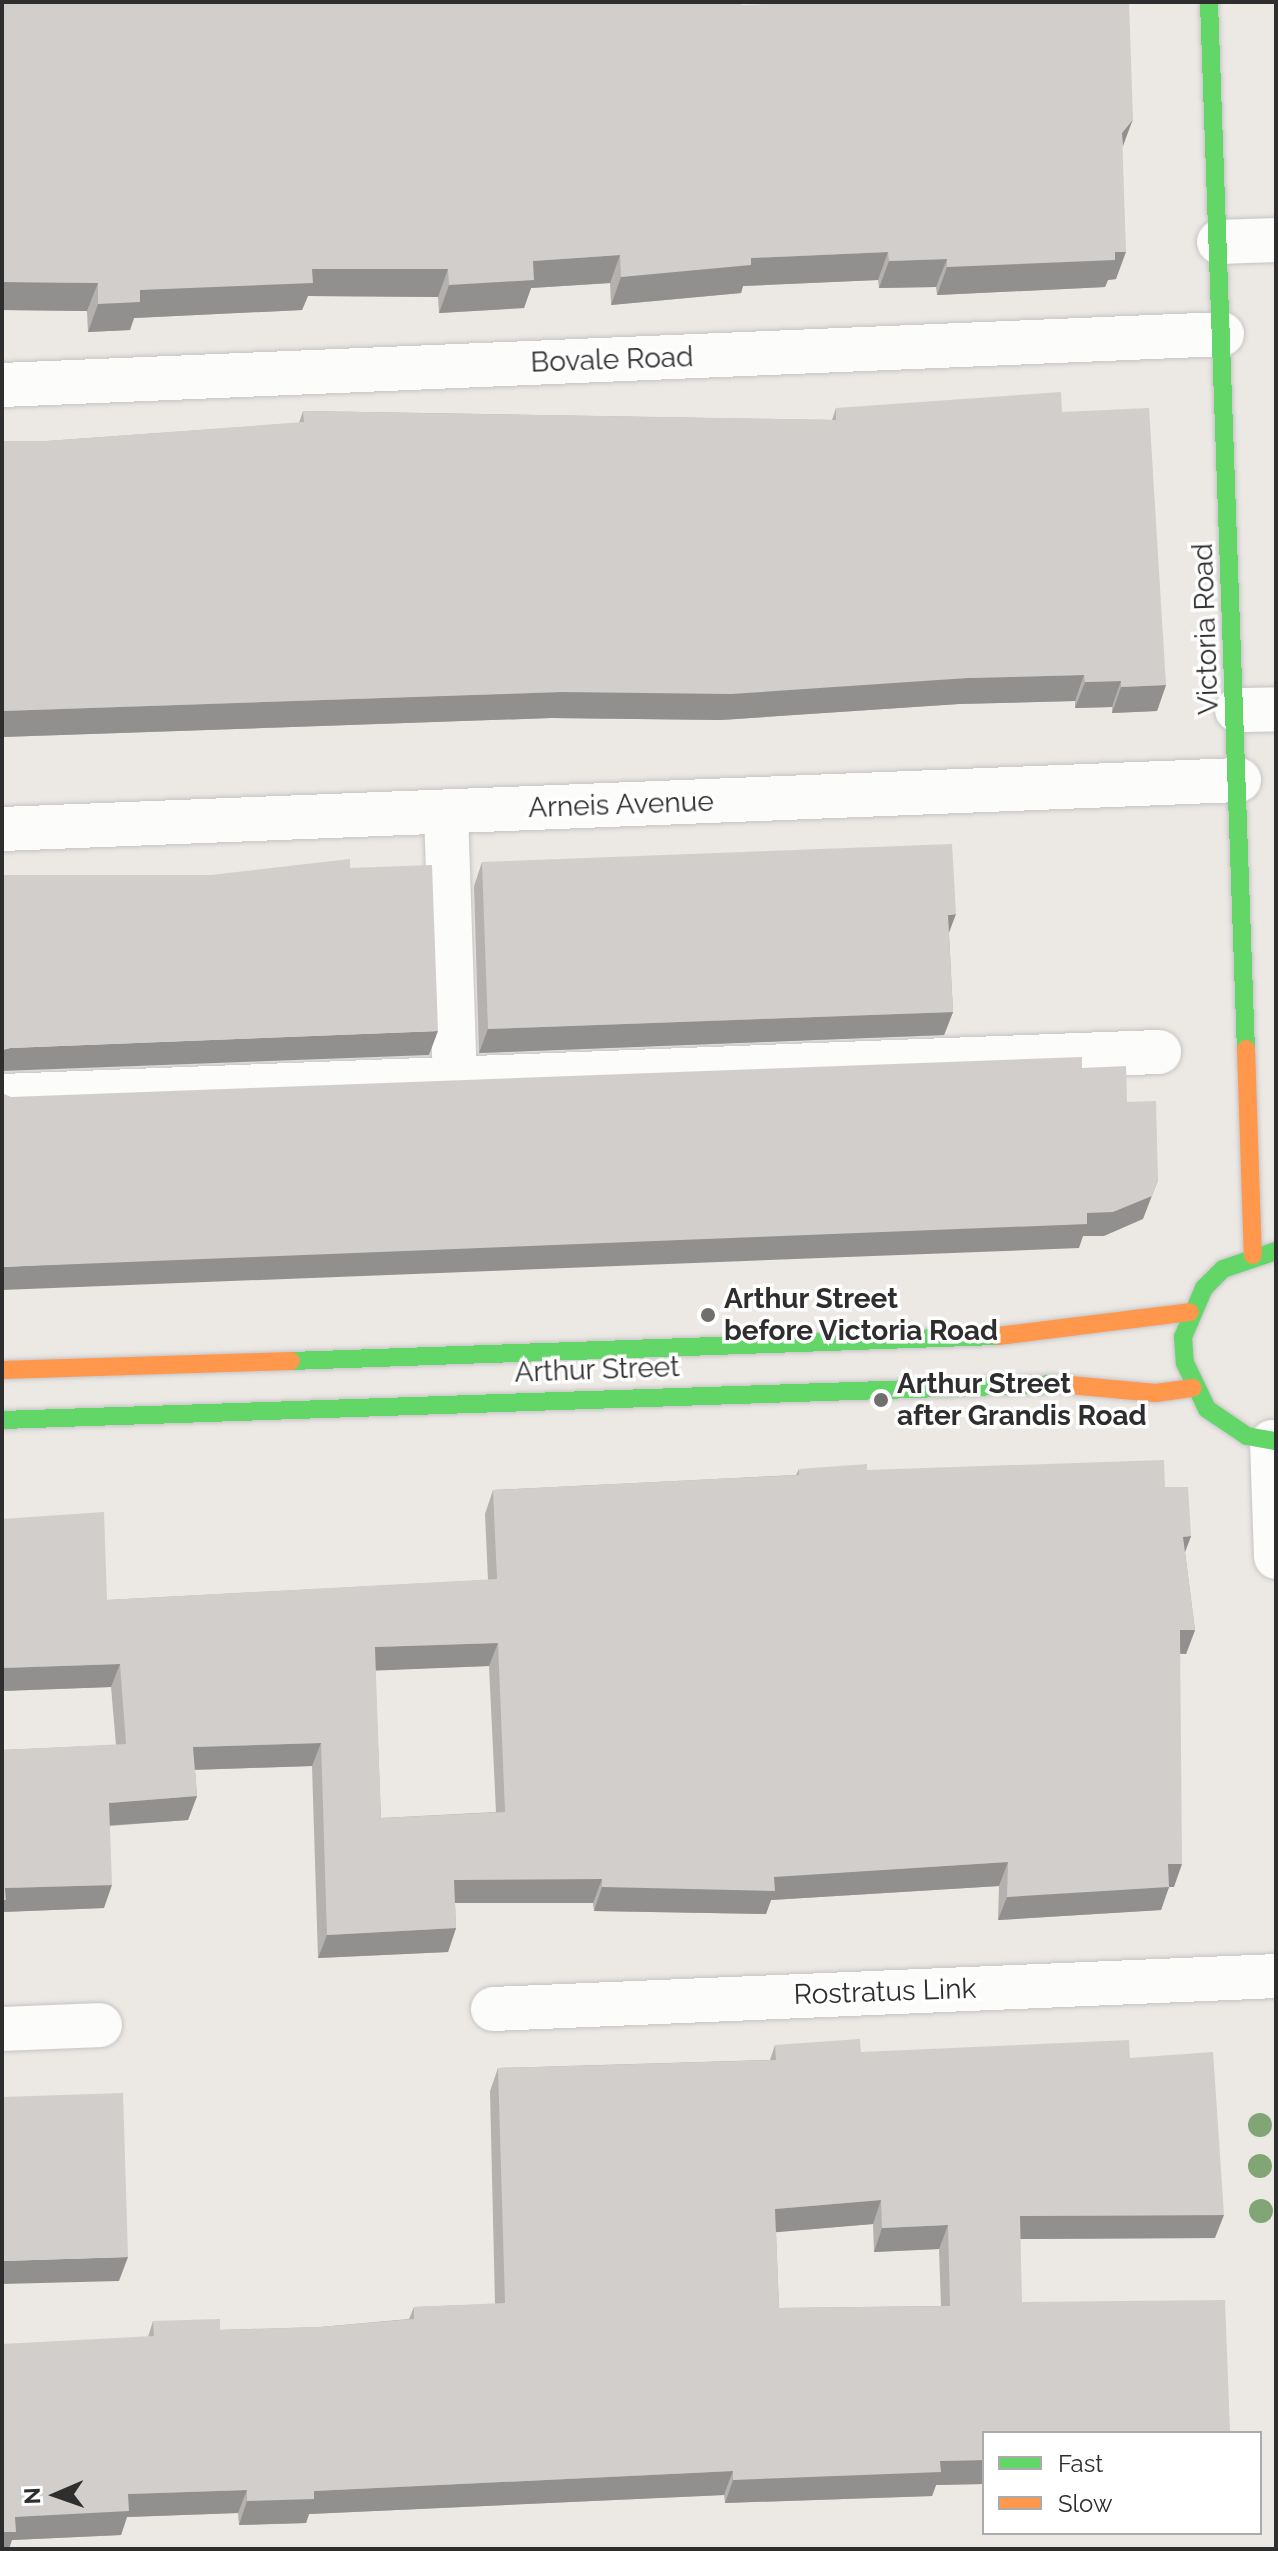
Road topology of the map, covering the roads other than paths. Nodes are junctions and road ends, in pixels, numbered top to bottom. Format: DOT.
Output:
graph roads {
  1 [pos="1209,2"];
  2 [pos="1276,240"];
  3 [pos="1219,242"];
  4 [pos="1222,334"];
  5 [pos="2,385"];
  6 [pos="1257,710"];
  7 [pos="1239,780"];
  8 [pos="446,812"];
  9 [pos="2,829"];
  10 [pos="1159,1052"];
  11 [pos="455,1078"];
  12 [pos="2,1096"];
  13 [pos="1276,1251"];
  14 [pos="1253,1255"];
  15 [pos="1190,1312"];
  16 [pos="2,1370"];
  17 [pos="1193,1388"];
  18 [pos="2,1420"];
  19 [pos="1274,1441"];
  20 [pos="1276,1557"];
  21 [pos="1276,1976"];
  22 [pos="493,2009"];
  23 [pos="100,2025"];
  24 [pos="2,2029"];
  1 -- 3 [label="street, Victoria Road"];
  2 -- 3 [label="street"];
  3 -- 4 [label="street, Victoria Road"];
  4 -- 5 [label="street, Bovale Road"];
  4 -- 6 [label="street, Victoria Road"];
  6 -- 7 [label="street, Victoria Road"];
  7 -- 8 [label="street, Arneis Avenue"];
  7 -- 14 [label="street, Victoria Road"];
  8 -- 9 [label="street, Arneis Avenue"];
  8 -- 11 [label="street"];
  10 -- 11 [label="street"];
  11 -- 12 [label="street"];
  13 -- 14 [label="street"];
  14 -- 15 [label="street"];
  15 -- 16 [label="street, Arthur Street"];
  15 -- 17 [label="street"];
  17 -- 18 [label="street, Arthur Street"];
  17 -- 19 [label="street"];
  19 -- 20 [label="street"];
  21 -- 22 [label="street, Rostratus Link"];
  23 -- 24 [label="street"];
}
